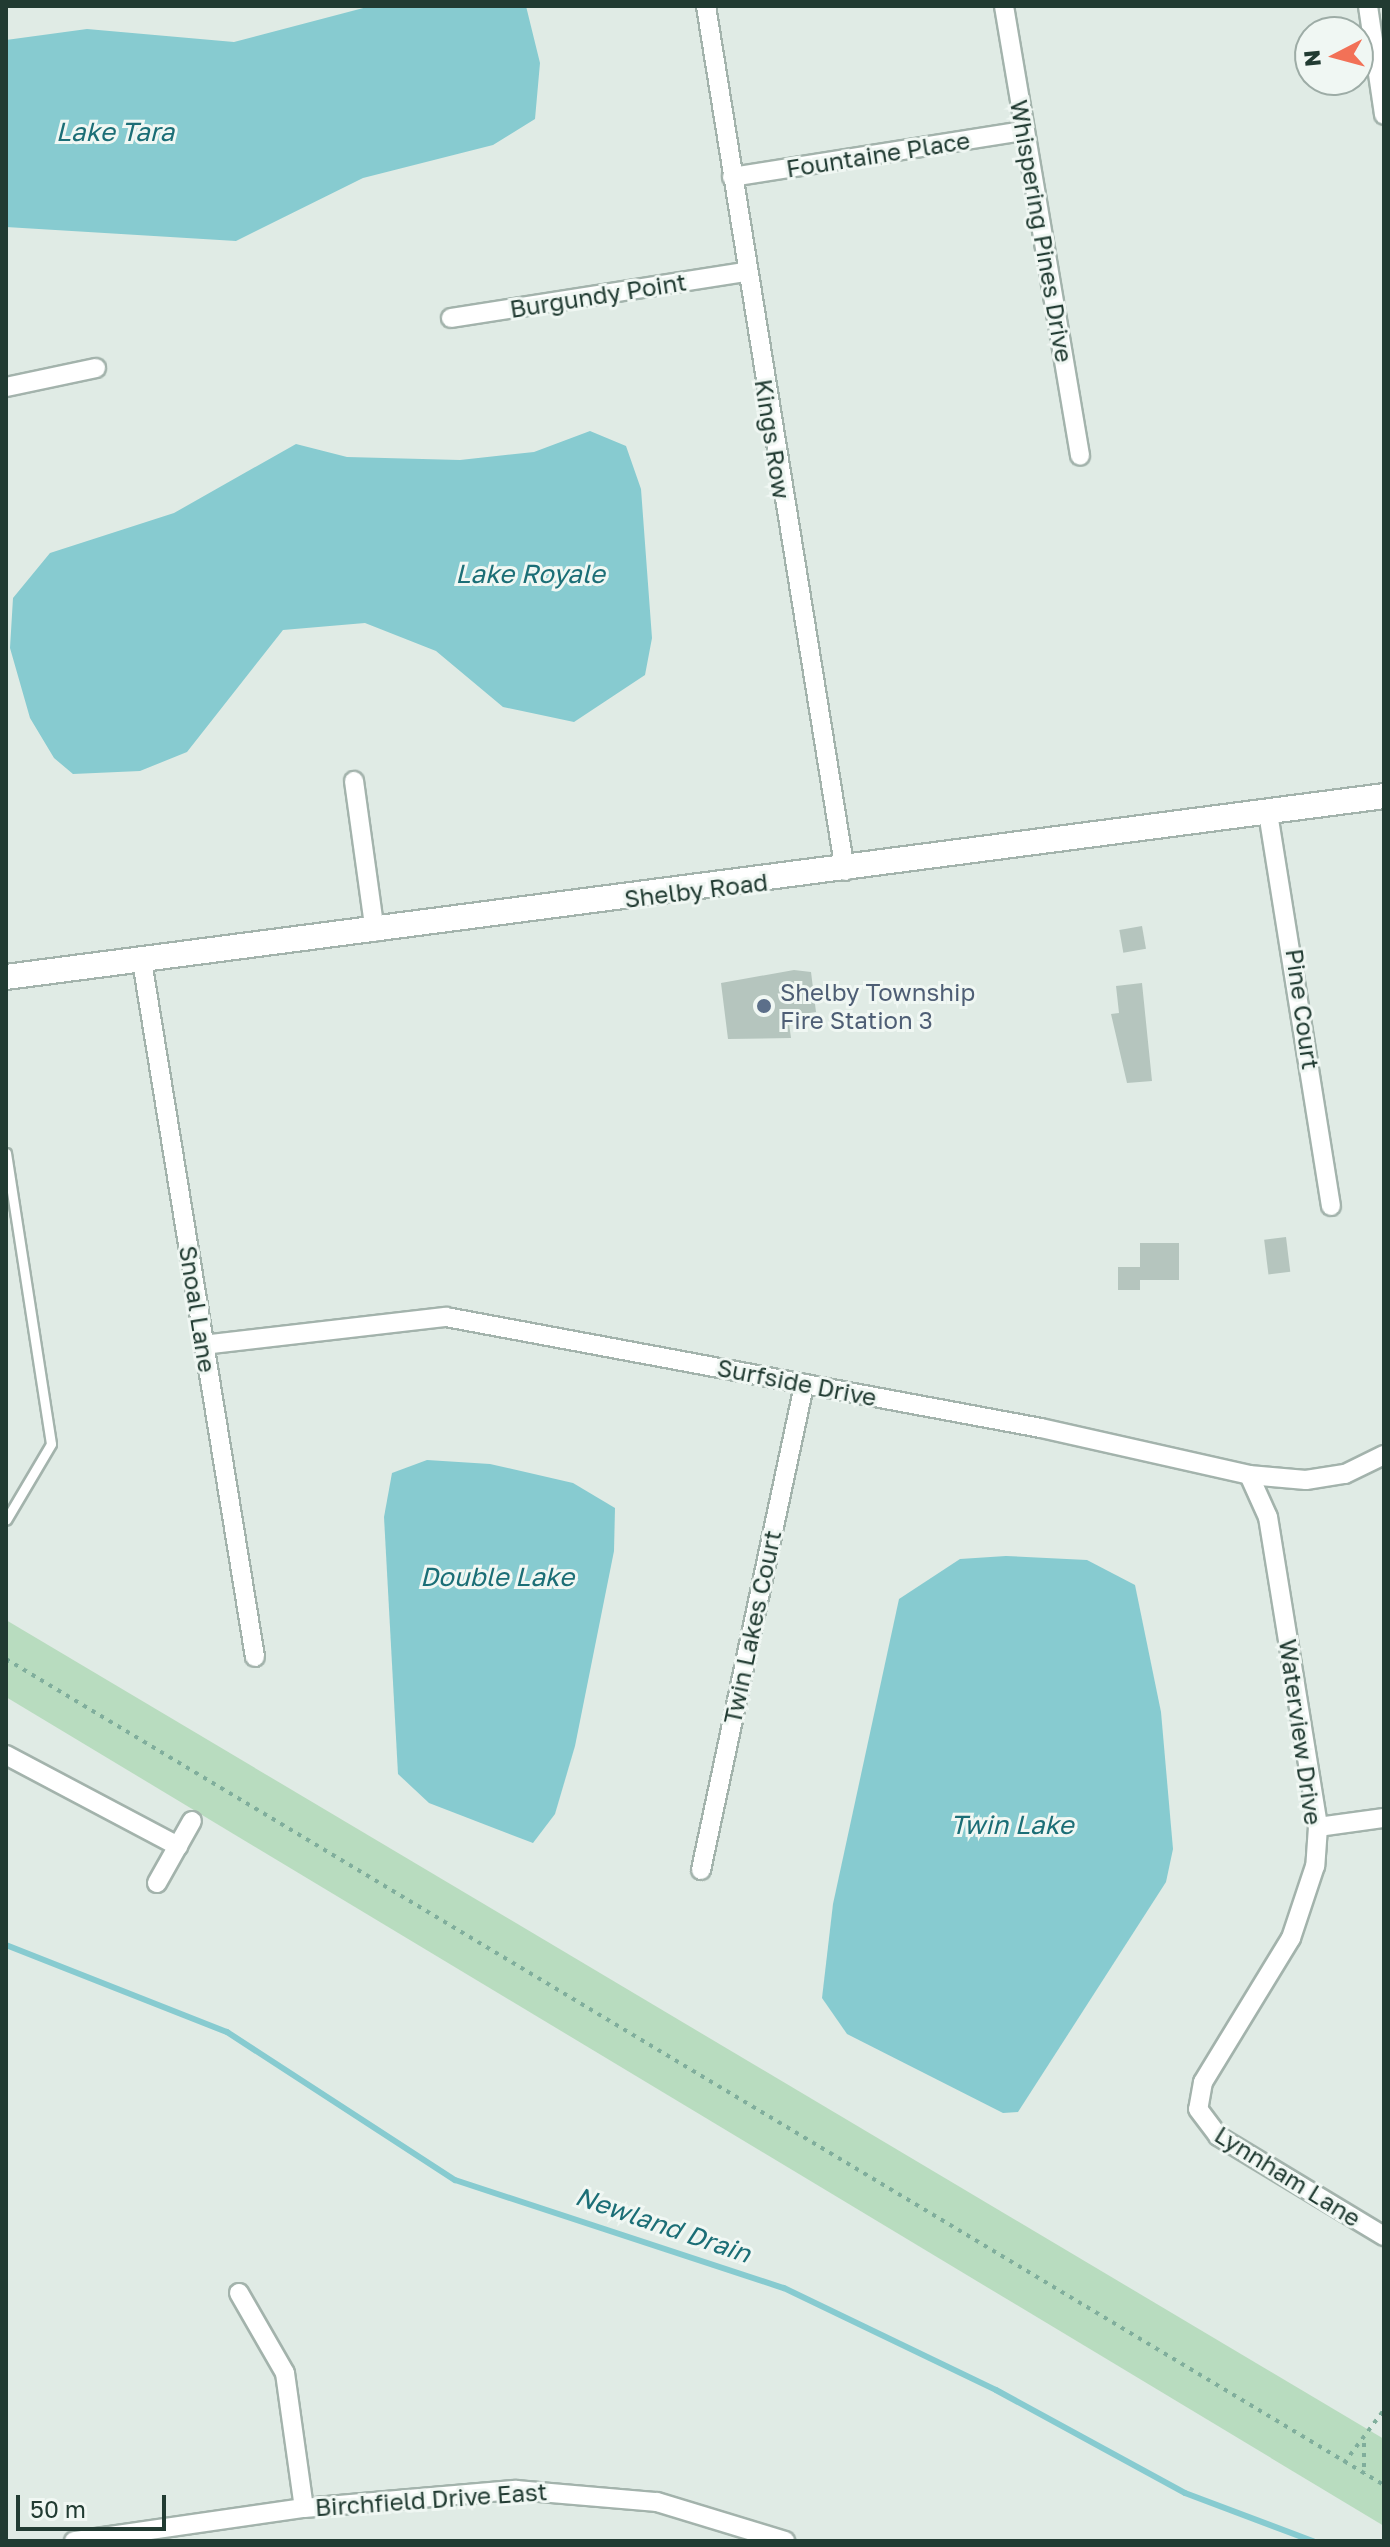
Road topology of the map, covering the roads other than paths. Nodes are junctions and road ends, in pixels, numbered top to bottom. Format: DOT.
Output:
graph roads {
  1 [pos="706,6"];
  2 [pos="1004,6"];
  3 [pos="1368,6"];
  4 [pos="1384,115"];
  5 [pos="1024,131"];
  6 [pos="732,177"];
  7 [pos="745,272"];
  8 [pos="451,318"];
  9 [pos="96,368"];
  10 [pos="6,387"];
  11 [pos="1080,456"];
  12 [pos="354,781"];
  13 [pos="1384,796"];
  14 [pos="1268,813"];
  15 [pos="845,871"];
  16 [pos="375,932"];
  17 [pos="142,961"];
  18 [pos="6,977"];
  19 [pos="6,1153"];
  20 [pos="1331,1206"];
  21 [pos="203,1345"];
  22 [pos="804,1384"];
  23 [pos="1384,1455"];
  24 [pos="1249,1475"];
  25 [pos="6,1520"];
  26 [pos="255,1657"];
  27 [pos="6,1755"];
  28 [pos="1384,1818"];
  29 [pos="192,1821"];
  30 [pos="1318,1827"];
  31 [pos="178,1846"];
  32 [pos="701,1870"];
  33 [pos="157,1883"];
  34 [pos="1198,2109"];
  35 [pos="1384,2236"];
  36 [pos="239,2293"];
  37 [pos="304,2508"];
  38 [pos="137,2537"];
  39 [pos="74,2541"];
  40 [pos="785,2541"];
  1 -- 6 [label="street, Kings Row"];
  2 -- 5 [label="street, Whispering Pines Drive"];
  3 -- 4 [label="street"];
  5 -- 6 [label="street, Fountaine Place"];
  5 -- 11 [label="street, Whispering Pines Drive"];
  6 -- 7 [label="street, Kings Row"];
  7 -- 8 [label="street, Burgundy Point"];
  7 -- 15 [label="street, Kings Row"];
  9 -- 10 [label="street"];
  12 -- 16 [label="street"];
  13 -- 14 [label="street, Shelby Road"];
  14 -- 15 [label="street, Shelby Road"];
  14 -- 20 [label="street, Pine Court"];
  15 -- 16 [label="street, Shelby Road"];
  16 -- 17 [label="street, Shelby Road"];
  17 -- 18 [label="street, Shelby Road"];
  17 -- 21 [label="street, Snoal Lane"];
  19 -- 25 [label="lane"];
  21 -- 22 [label="street, Surfside Drive"];
  21 -- 26 [label="street, Snoal Lane"];
  22 -- 24 [label="street, Surfside Drive"];
  22 -- 32 [label="street, Twin Lakes Court"];
  23 -- 24 [label="street, Surfside Drive"];
  24 -- 30 [label="street, Waterview Drive"];
  27 -- 31 [label="street"];
  28 -- 30 [label="street"];
  29 -- 31 [label="street"];
  30 -- 34 [label="street, Waterview Drive"];
  31 -- 33 [label="street"];
  34 -- 35 [label="street, Lynnham Lane"];
  36 -- 37 [label="street"];
  37 -- 38 [label="street, Birchfield Drive East"];
  37 -- 40 [label="street, Birchfield Drive East"];
  38 -- 39 [label="street, Birchfield Drive East"];
}
